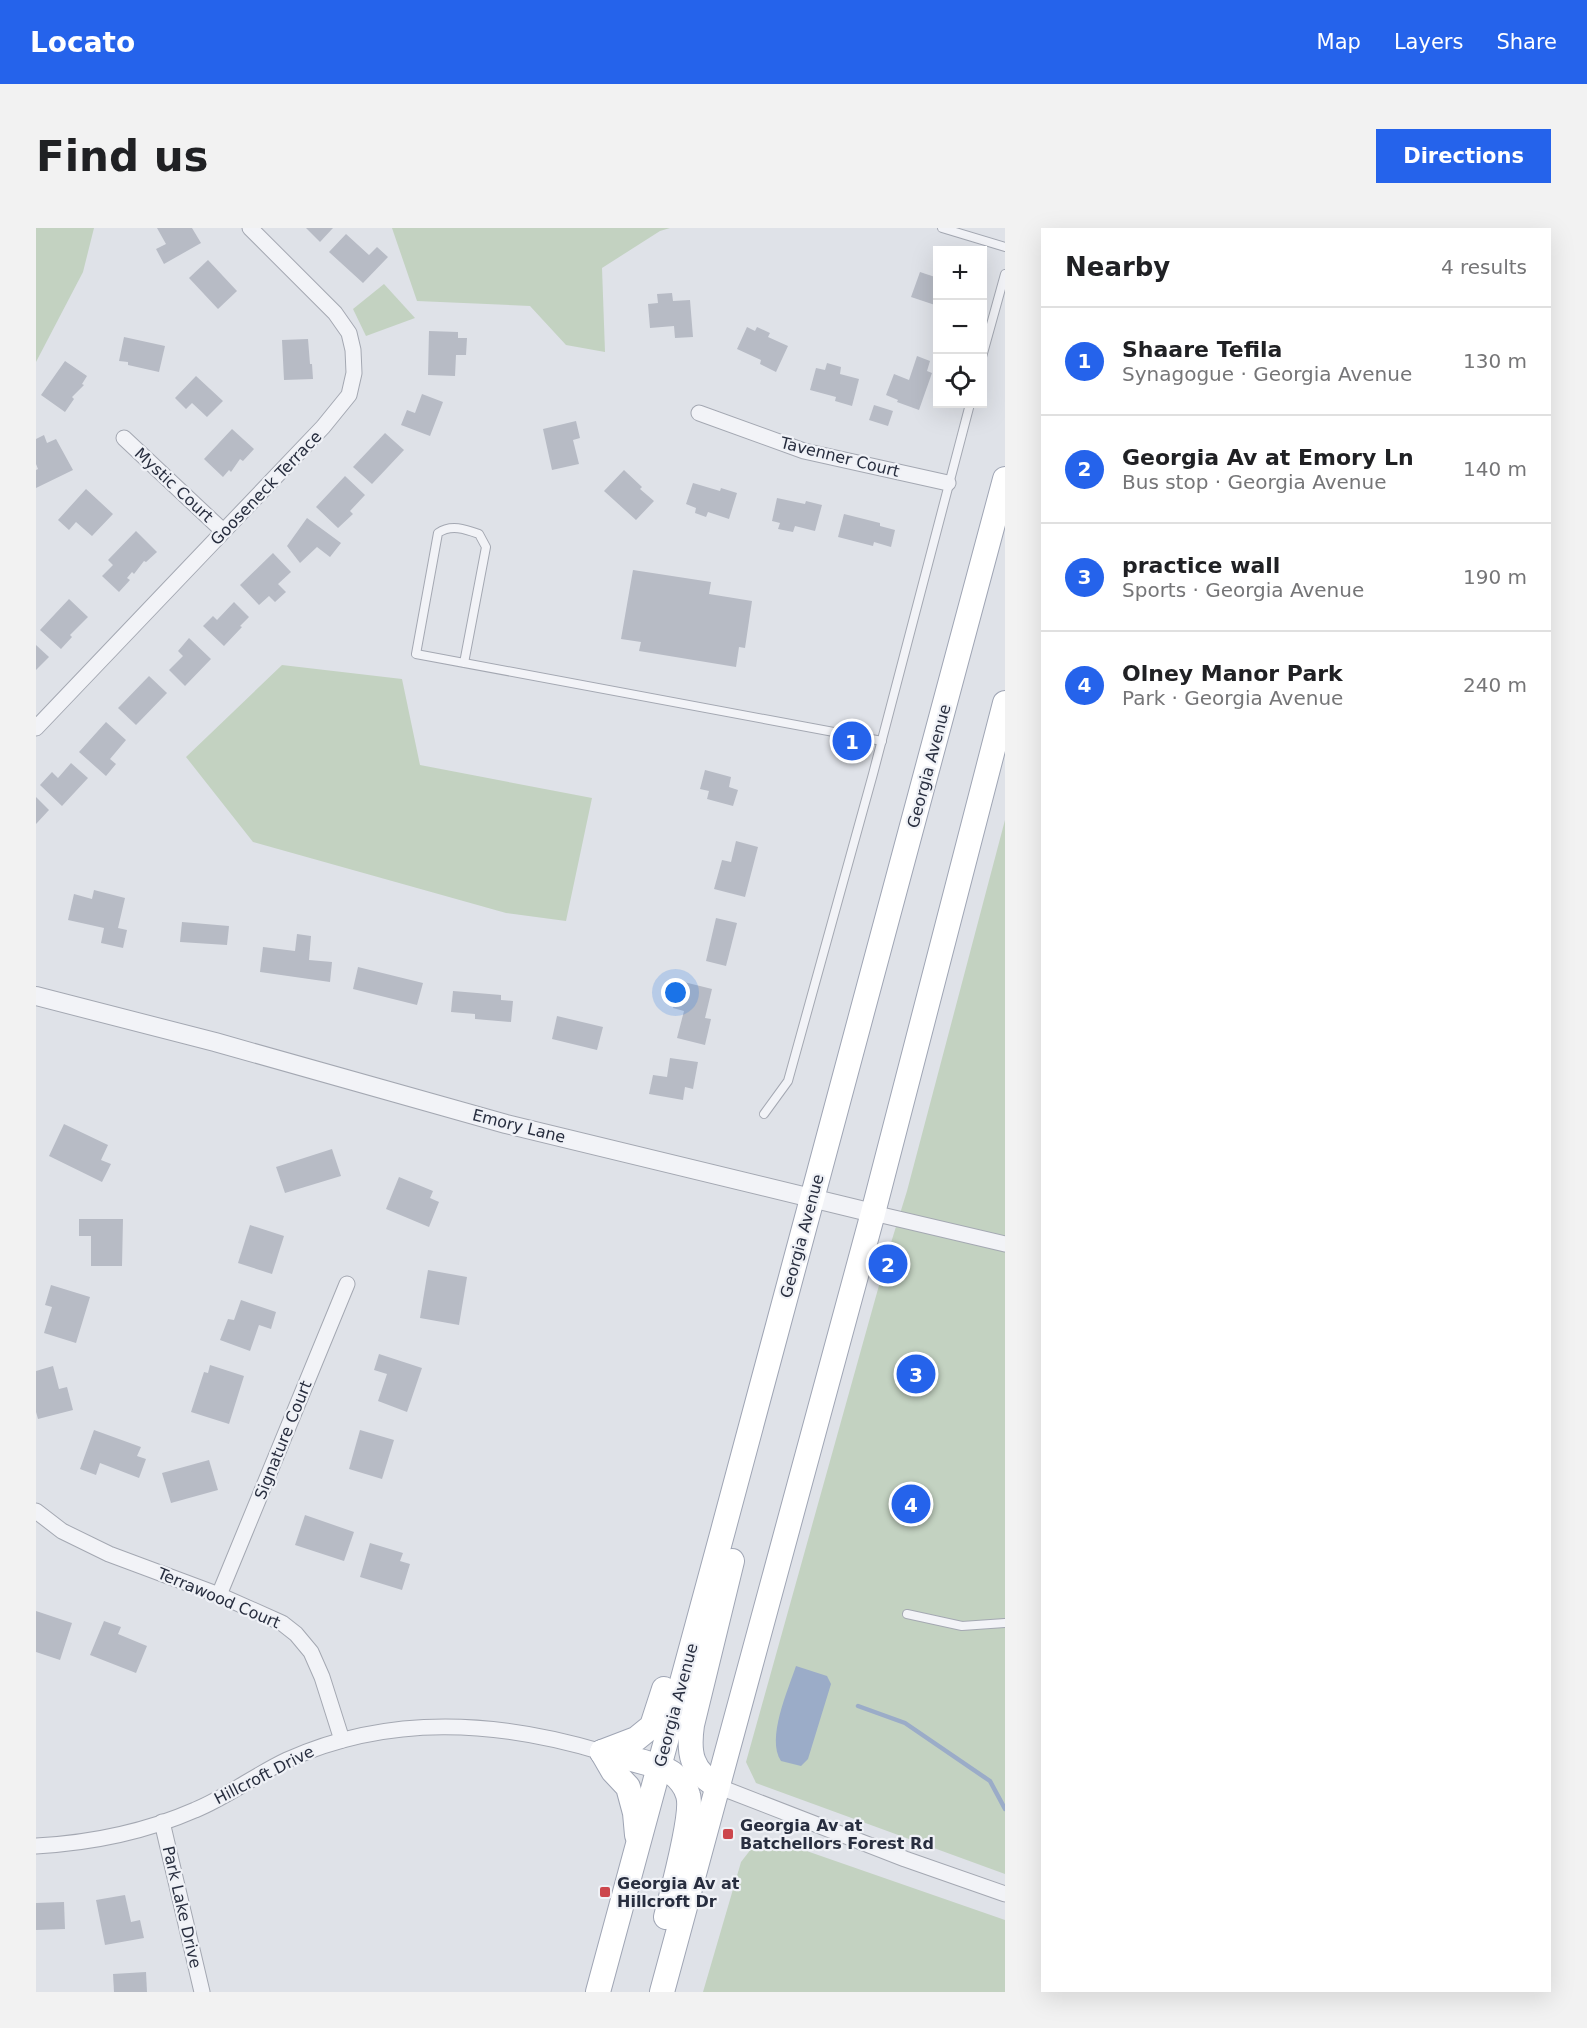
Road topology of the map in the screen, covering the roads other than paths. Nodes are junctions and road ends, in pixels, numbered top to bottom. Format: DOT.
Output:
graph roads {
  1 [pos="250,228"];
  2 [pos="942,228"];
  3 [pos="1005,247"];
  4 [pos="1005,274"];
  5 [pos="983,354"];
  6 [pos="969,408"];
  7 [pos="699,413"];
  8 [pos="124,438"];
  9 [pos="1005,479"];
  10 [pos="948,483"];
  11 [pos="223,531"];
  12 [pos="464,663"];
  13 [pos="1005,703"];
  14 [pos="36,728"];
  15 [pos="882,741"];
  16 [pos="36,996"];
  17 [pos="764,1114"];
  18 [pos="813,1199"];
  19 [pos="873,1213"];
  20 [pos="1005,1244"];
  21 [pos="347,1284"];
  22 [pos="36,1511"];
  23 [pos="724,1527"];
  24 [pos="219,1595"];
  25 [pos="907,1614"];
  26 [pos="701,1615"];
  27 [pos="1005,1623"];
  28 [pos="342,1740"];
  29 [pos="602,1752"];
  30 [pos="659,1767"];
  31 [pos="717,1786"];
  32 [pos="162,1822"];
  33 [pos="36,1846"];
  34 [pos="638,1848"];
  35 [pos="1005,1894"];
  36 [pos="202,1992"];
  37 [pos="598,1992"];
  38 [pos="653,1992"];
  39 [pos="662,1992"];
  1 -- 11 [label="street, Gooseneck Terrace"];
  2 -- 3 [label="lane"];
  4 -- 5 [label="lane"];
  6 -- 10 [label="lane"];
  7 -- 10 [label="street, Tavenner Court"];
  8 -- 11 [label="street, Mystic Court"];
  9 -- 18 [label="main road, Georgia Avenue"];
  10 -- 15 [label="lane"];
  11 -- 14 [label="street, Gooseneck Terrace"];
  12 -- 12 [label="lane"];
  12 -- 15 [label="lane"];
  13 -- 19 [label="main road"];
  15 -- 17 [label="lane"];
  16 -- 18 [label="street, Emory Lane"];
  18 -- 19 [label="street, Emory Lane"];
  18 -- 23 [label="main road, Georgia Avenue"];
  19 -- 20 [label="street, Emory Lane"];
  19 -- 31 [label="main road"];
  21 -- 24 [label="street, Signature Court"];
  22 -- 24 [label="street, Terrawood Court"];
  23 -- 26 [label="main road, Georgia Avenue"];
  23 -- 31 [label="main road"];
  24 -- 28 [label="street, Terrawood Court"];
  25 -- 27 [label="lane"];
  26 -- 29 [label="main road"];
  26 -- 30 [label="main road, Georgia Avenue"];
  28 -- 29 [label="street, Hillcroft Drive"];
  28 -- 32 [label="street, Hillcroft Drive"];
  29 -- 30 [label="main road"];
  29 -- 34 [label="main road"];
  30 -- 34 [label="main road, Georgia Avenue"];
  30 -- 38 [label="main road"];
  31 -- 35 [label="street"];
  31 -- 39 [label="main road"];
  32 -- 33 [label="street, Hillcroft Drive"];
  32 -- 36 [label="street, Park Lake Drive"];
  34 -- 37 [label="main road, Georgia Avenue"];
}
